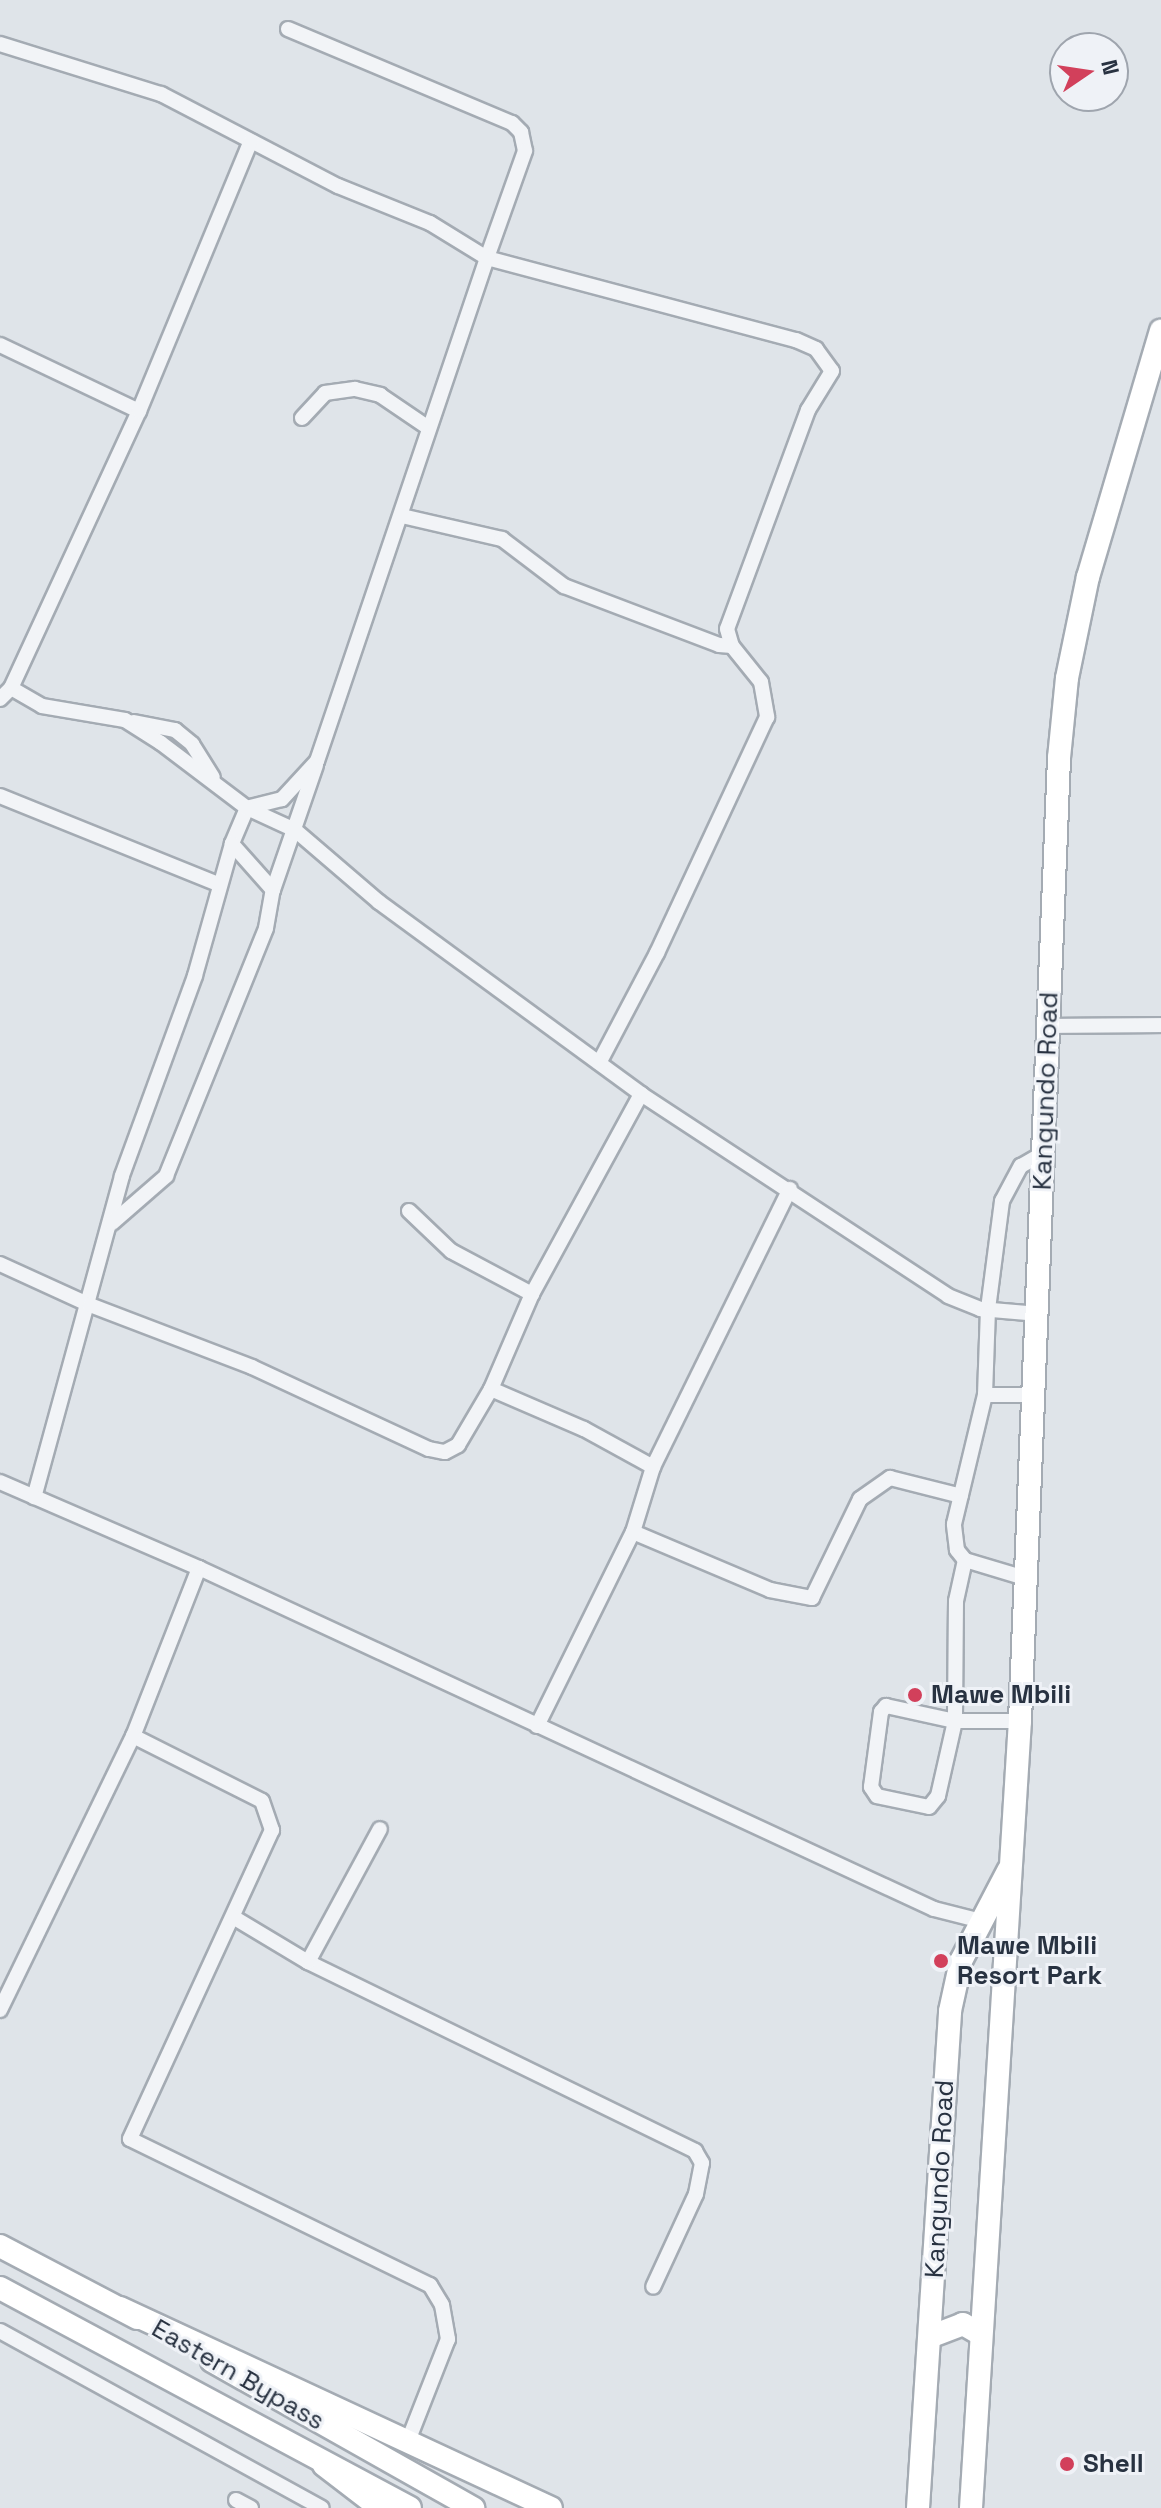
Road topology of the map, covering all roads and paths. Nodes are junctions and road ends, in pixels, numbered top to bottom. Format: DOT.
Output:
graph roads {
  1 [pos="288,29"];
  2 [pos="0,44"];
  3 [pos="251,141"];
  4 [pos="487,258"];
  5 [pos="1161,331"];
  6 [pos="0,345"];
  7 [pos="139,411"];
  8 [pos="302,418"];
  9 [pos="427,427"];
  10 [pos="402,516"];
  11 [pos="732,646"];
  12 [pos="5,694"];
  13 [pos="317,761"];
  14 [pos="0,796"];
  15 [pos="247,808"];
  16 [pos="295,830"];
  17 [pos="232,844"];
  18 [pos="218,884"];
  19 [pos="273,890"];
  20 [pos="1161,1025"];
  21 [pos="1049,1026"];
  22 [pos="599,1063"];
  23 [pos="641,1094"];
  24 [pos="1045,1152"];
  25 [pos="790,1189"];
  26 [pos="409,1211"];
  27 [pos="112,1223"];
  28 [pos="0,1264"];
  29 [pos="532,1294"];
  30 [pos="90,1305"];
  31 [pos="988,1309"];
  32 [pos="1039,1314"];
  33 [pos="491,1389"];
  34 [pos="985,1395"];
  35 [pos="1035,1395"];
  36 [pos="653,1467"];
  37 [pos="0,1482"];
  38 [pos="961,1496"];
  39 [pos="34,1497"];
  40 [pos="633,1532"];
  41 [pos="965,1560"];
  42 [pos="199,1568"];
  43 [pos="1025,1578"];
  44 [pos="955,1721"];
  45 [pos="1020,1721"];
  46 [pos="537,1726"];
  47 [pos="133,1736"];
  48 [pos="380,1829"];
  49 [pos="1012,1863"];
  50 [pos="233,1917"];
  51 [pos="981,1921"];
  52 [pos="308,1962"];
  53 [pos="0,2010"];
  54 [pos="0,2246"];
  55 [pos="653,2287"];
  56 [pos="0,2288"];
  57 [pos="120,2308"];
  58 [pos="0,2331"];
  59 [pos="980,2334"];
  60 [pos="932,2336"];
  61 [pos="408,2441"];
  62 [pos="324,2465"];
  63 [pos="236,2500"];
  64 [pos="251,2508"];
  65 [pos="322,2508"];
  66 [pos="380,2508"];
  67 [pos="410,2508"];
  68 [pos="473,2508"];
  69 [pos="551,2508"];
  70 [pos="918,2508"];
  71 [pos="971,2508"];
  1 -- 4 [label="street"];
  2 -- 3 [label="street"];
  3 -- 4 [label="street"];
  3 -- 7 [label="street"];
  4 -- 9 [label="street"];
  4 -- 11 [label="street"];
  5 -- 21 [label="main road, Kangundo Road"];
  6 -- 7 [label="street"];
  7 -- 12 [label="street"];
  8 -- 9 [label="street"];
  9 -- 10 [label="street"];
  10 -- 11 [label="street"];
  10 -- 13 [label="street"];
  11 -- 22 [label="street"];
  12 -- 15 [label="street"];
  13 -- 15 [label="street"];
  13 -- 16 [label="street"];
  14 -- 18 [label="street"];
  15 -- 16 [label="street"];
  15 -- 17 [label="street"];
  16 -- 19 [label="street"];
  16 -- 22 [label="street"];
  17 -- 18 [label="street"];
  17 -- 19 [label="street"];
  18 -- 27 [label="street"];
  19 -- 27 [label="street"];
  20 -- 21 [label="street"];
  21 -- 24 [label="main road, Kangundo Road"];
  22 -- 23 [label="street"];
  23 -- 25 [label="street"];
  23 -- 29 [label="street"];
  24 -- 31 [label="street"];
  24 -- 32 [label="main road, Kangundo Road"];
  25 -- 31 [label="street"];
  25 -- 36 [label="street"];
  26 -- 29 [label="street"];
  27 -- 30 [label="street"];
  28 -- 30 [label="street"];
  29 -- 33 [label="street"];
  30 -- 33 [label="street"];
  30 -- 39 [label="street"];
  31 -- 32 [label="street"];
  31 -- 34 [label="street"];
  32 -- 35 [label="main road, Kangundo Road"];
  33 -- 36 [label="street"];
  34 -- 35 [label="street"];
  34 -- 38 [label="street"];
  35 -- 43 [label="main road, Kangundo Road"];
  36 -- 40 [label="street"];
  37 -- 39 [label="street"];
  38 -- 40 [label="street"];
  38 -- 41 [label="street"];
  39 -- 42 [label="street"];
  40 -- 46 [label="street"];
  41 -- 43 [label="street"];
  41 -- 44 [label="street"];
  42 -- 46 [label="street"];
  42 -- 47 [label="street"];
  43 -- 45 [label="main road, Kangundo Road"];
  44 -- 44 [label="street"];
  44 -- 45 [label="street"];
  45 -- 49 [label="main road, Kangundo Road"];
  46 -- 51 [label="street"];
  47 -- 50 [label="street"];
  47 -- 53 [label="street"];
  48 -- 52 [label="street"];
  49 -- 51 [label="main road, Kangundo Road"];
  49 -- 59 [label="main road, Kangundo Road"];
  50 -- 52 [label="street"];
  50 -- 61 [label="street"];
  51 -- 60 [label="main road, Kangundo Road"];
  52 -- 55 [label="street"];
  54 -- 57 [label="main road, Eastern Bypass"];
  56 -- 62 [label="main road, Eastern Bypass"];
  57 -- 61 [label="main road"];
  57 -- 68 [label="main road, Eastern Bypass"];
  58 -- 65 [label="street"];
  59 -- 60 [label="main road"];
  59 -- 71 [label="main road, Kangundo Road"];
  60 -- 70 [label="main road, Kangundo Road"];
  61 -- 69 [label="main road"];
  62 -- 66 [label="main road"];
  62 -- 67 [label="main road, Eastern Bypass"];
  63 -- 64 [label="street"];
}
